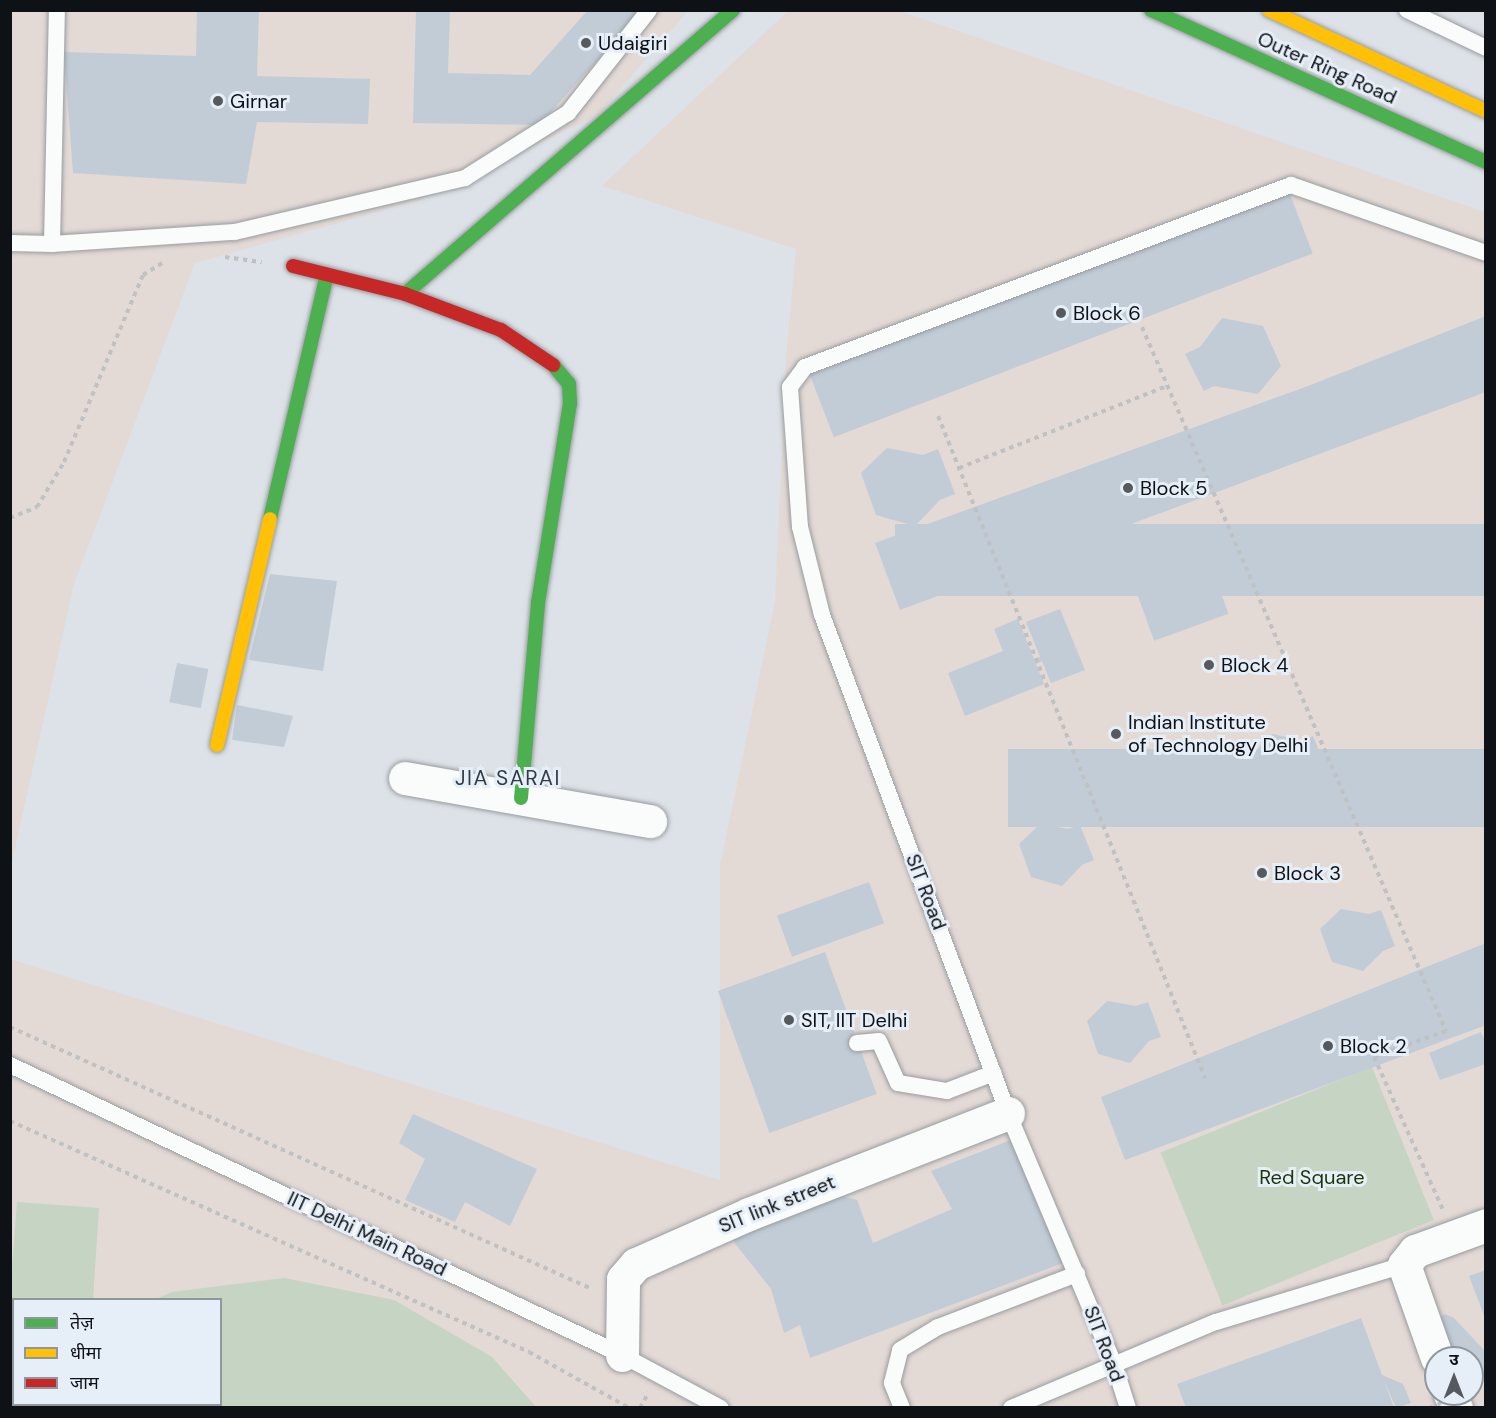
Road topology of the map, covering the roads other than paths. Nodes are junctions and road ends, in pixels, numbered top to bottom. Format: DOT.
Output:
graph roads {
  1 [pos="57,10"];
  2 [pos="649,10"];
  3 [pos="733,10"];
  4 [pos="1152,10"];
  5 [pos="1269,10"];
  6 [pos="1407,10"];
  7 [pos="1485,48"];
  8 [pos="1485,111"];
  9 [pos="1485,162"];
  10 [pos="10,243"];
  11 [pos="52,244"];
  12 [pos="1485,253"];
  13 [pos="293,266"];
  14 [pos="327,275"];
  15 [pos="405,294"];
  16 [pos="217,745"];
  17 [pos="405,778"];
  18 [pos="521,798"];
  19 [pos="650,821"];
  20 [pos="857,1043"];
  21 [pos="10,1065"];
  22 [pos="994,1073"];
  23 [pos="1008,1113"];
  24 [pos="1485,1224"];
  25 [pos="1404,1265"];
  26 [pos="1077,1275"];
  27 [pos="1433,1346"];
  28 [pos="622,1355"];
  29 [pos="1114,1364"];
  30 [pos="721,1407"];
  31 [pos="902,1407"];
  32 [pos="1011,1407"];
  33 [pos="1128,1407"];
  1 -- 11 [label="lane"];
  2 -- 11 [label="lane"];
  3 -- 15 [label="street"];
  4 -- 9 [label="street, Outer Ring Road"];
  5 -- 8 [label="street, Outer Ring Road"];
  6 -- 7 [label="lane"];
  10 -- 11 [label="lane"];
  12 -- 22 [label="lane, SIT Road"];
  13 -- 14 [label="street"];
  14 -- 15 [label="street"];
  14 -- 16 [label="street"];
  15 -- 18 [label="street"];
  17 -- 18 [label="street"];
  18 -- 19 [label="street"];
  20 -- 22 [label="lane"];
  21 -- 28 [label="lane, IIT Delhi Main Road"];
  22 -- 23 [label="lane, SIT Road"];
  23 -- 26 [label="lane, SIT Road"];
  23 -- 28 [label="street, SIT link street"];
  24 -- 25 [label="street"];
  25 -- 27 [label="street"];
  25 -- 29 [label="lane"];
  26 -- 29 [label="lane, SIT Road"];
  26 -- 31 [label="lane"];
  28 -- 30 [label="lane, IIT Delhi Main Road"];
  29 -- 32 [label="lane"];
  29 -- 33 [label="lane, SIT Road"];
}
